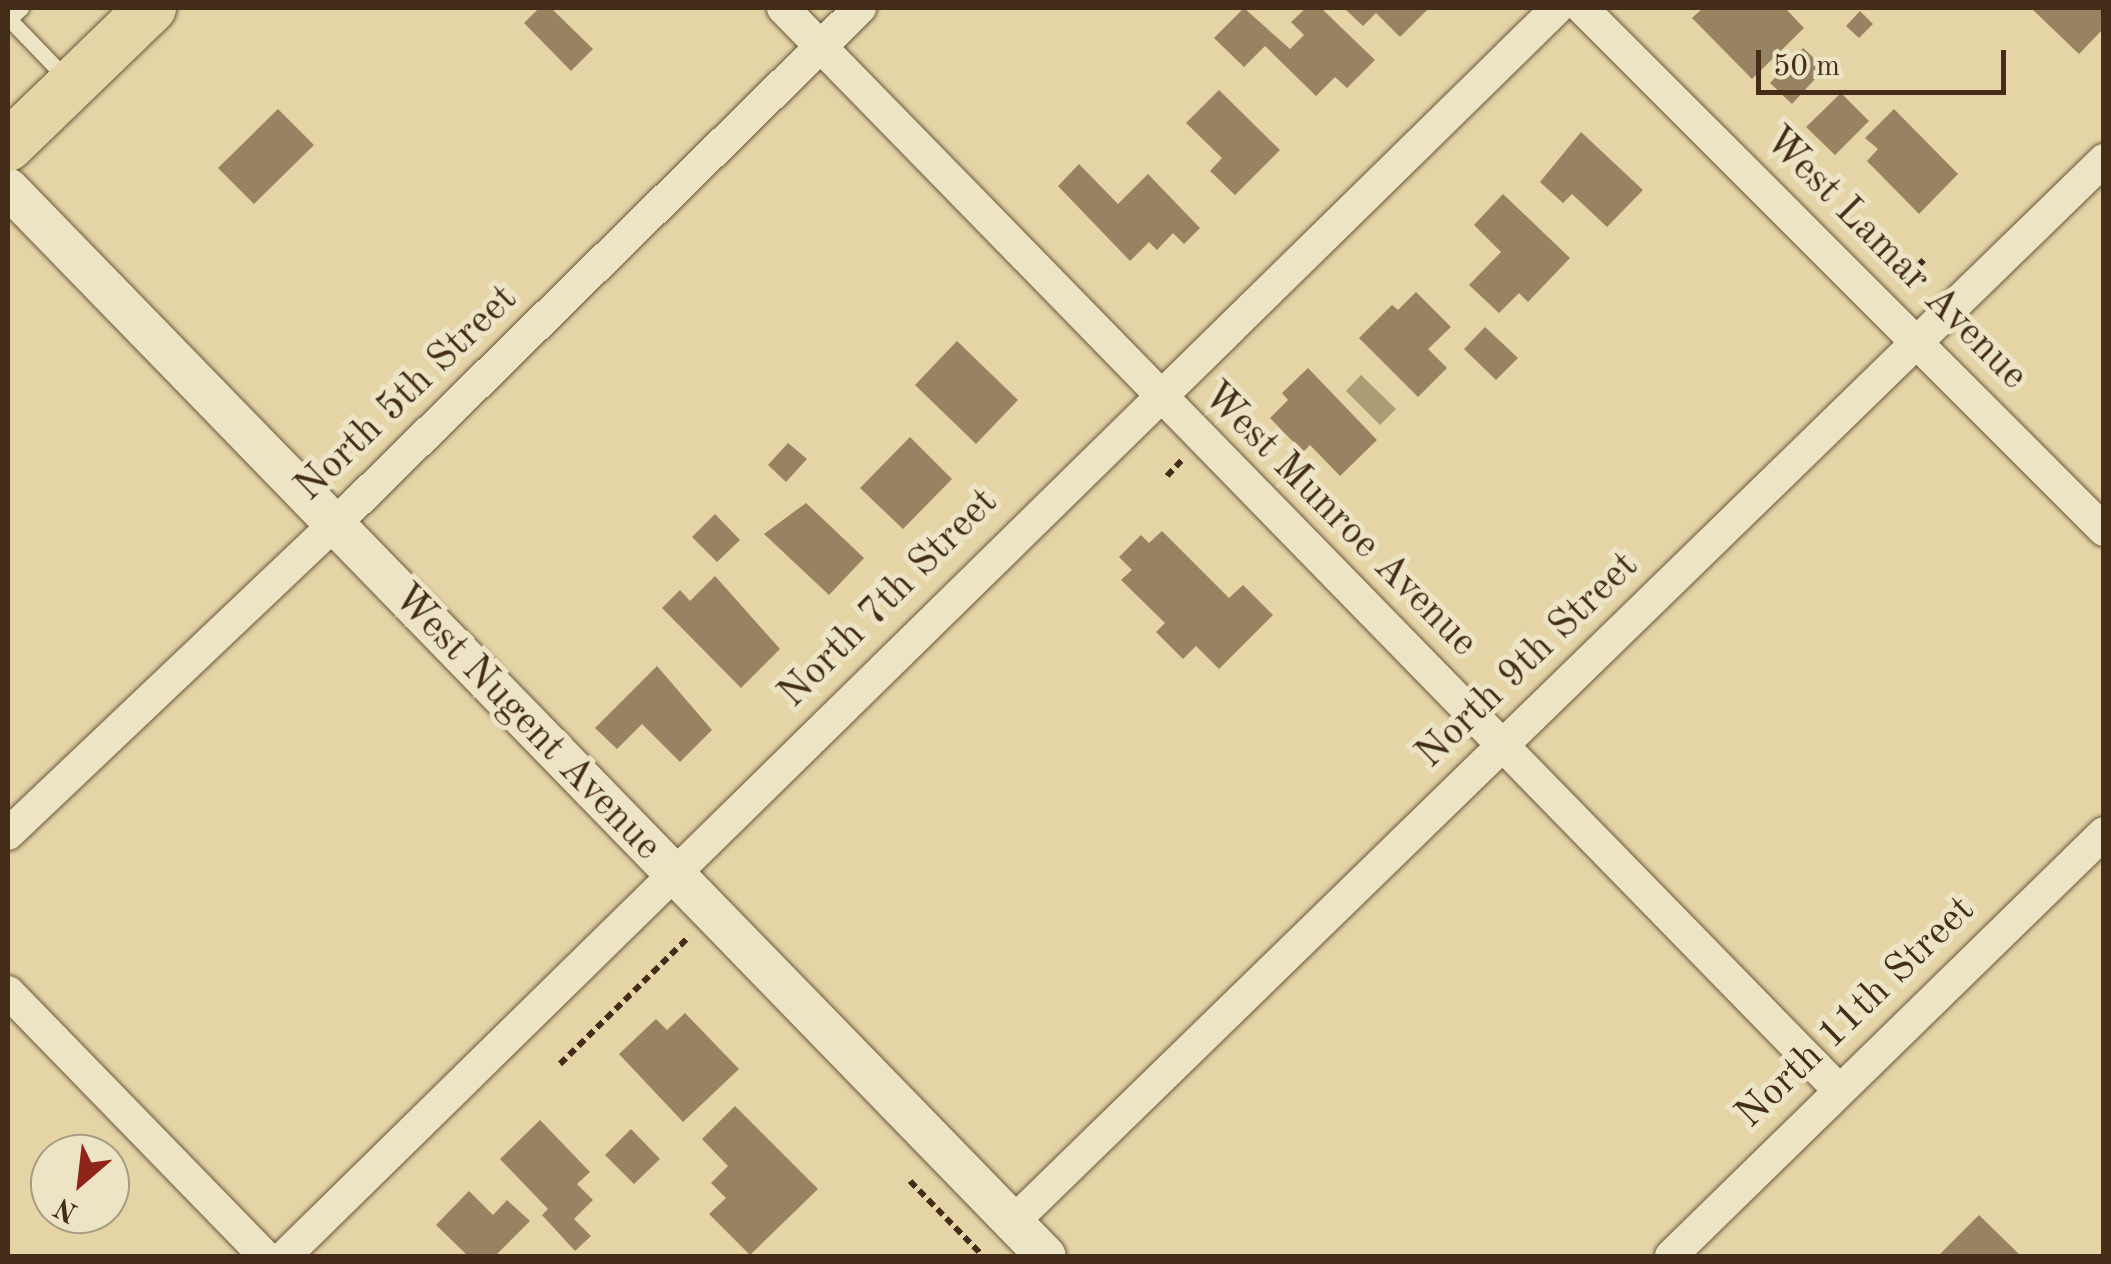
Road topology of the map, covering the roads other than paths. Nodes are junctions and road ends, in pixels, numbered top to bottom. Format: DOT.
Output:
graph roads {
  1 [pos="21,8"];
  2 [pos="150,8"];
  3 [pos="783,8"];
  4 [pos="860,8"];
  5 [pos="1557,8"];
  6 [pos="1582,8"];
  7 [pos="8,19"];
  8 [pos="820,47"];
  9 [pos="72,84"];
  10 [pos="8,146"];
  11 [pos="2104,160"];
  12 [pos="8,188"];
  13 [pos="1918,339"];
  14 [pos="1156,394"];
  15 [pos="334,525"];
  16 [pos="2104,530"];
  17 [pos="1502,746"];
  18 [pos="2104,832"];
  19 [pos="8,834"];
  20 [pos="673,872"];
  21 [pos="8,992"];
  22 [pos="1838,1088"];
  23 [pos="1012,1222"];
  24 [pos="265,1256"];
  25 [pos="284,1256"];
  26 [pos="1046,1256"];
  27 [pos="1671,1256"];
  1 -- 7 [label="lane"];
  2 -- 9 [label="main road"];
  3 -- 8 [label="street, West Munroe Avenue"];
  4 -- 8 [label="street, North 5th Street"];
  5 -- 14 [label="street, North 7th Street"];
  6 -- 13 [label="street, West Lamar Avenue"];
  7 -- 9 [label="lane"];
  8 -- 14 [label="street, West Munroe Avenue"];
  8 -- 15 [label="street, North 5th Street"];
  9 -- 10 [label="main road"];
  11 -- 13 [label="street, North 9th Street"];
  12 -- 15 [label="street, West Nugent Avenue"];
  13 -- 16 [label="street, West Lamar Avenue"];
  13 -- 17 [label="street, North 9th Street"];
  14 -- 17 [label="street, West Munroe Avenue"];
  14 -- 20 [label="street, North 7th Street"];
  15 -- 19 [label="street, North 5th Street"];
  15 -- 20 [label="street, West Nugent Avenue"];
  17 -- 22 [label="street, West Munroe Avenue"];
  17 -- 23 [label="street, North 9th Street"];
  18 -- 22 [label="street, North 11th Street"];
  20 -- 23 [label="street, West Nugent Avenue"];
  20 -- 25 [label="street, North 7th Street"];
  21 -- 24 [label="street"];
  22 -- 27 [label="street, North 11th Street"];
  23 -- 26 [label="street, West Nugent Avenue"];
}
